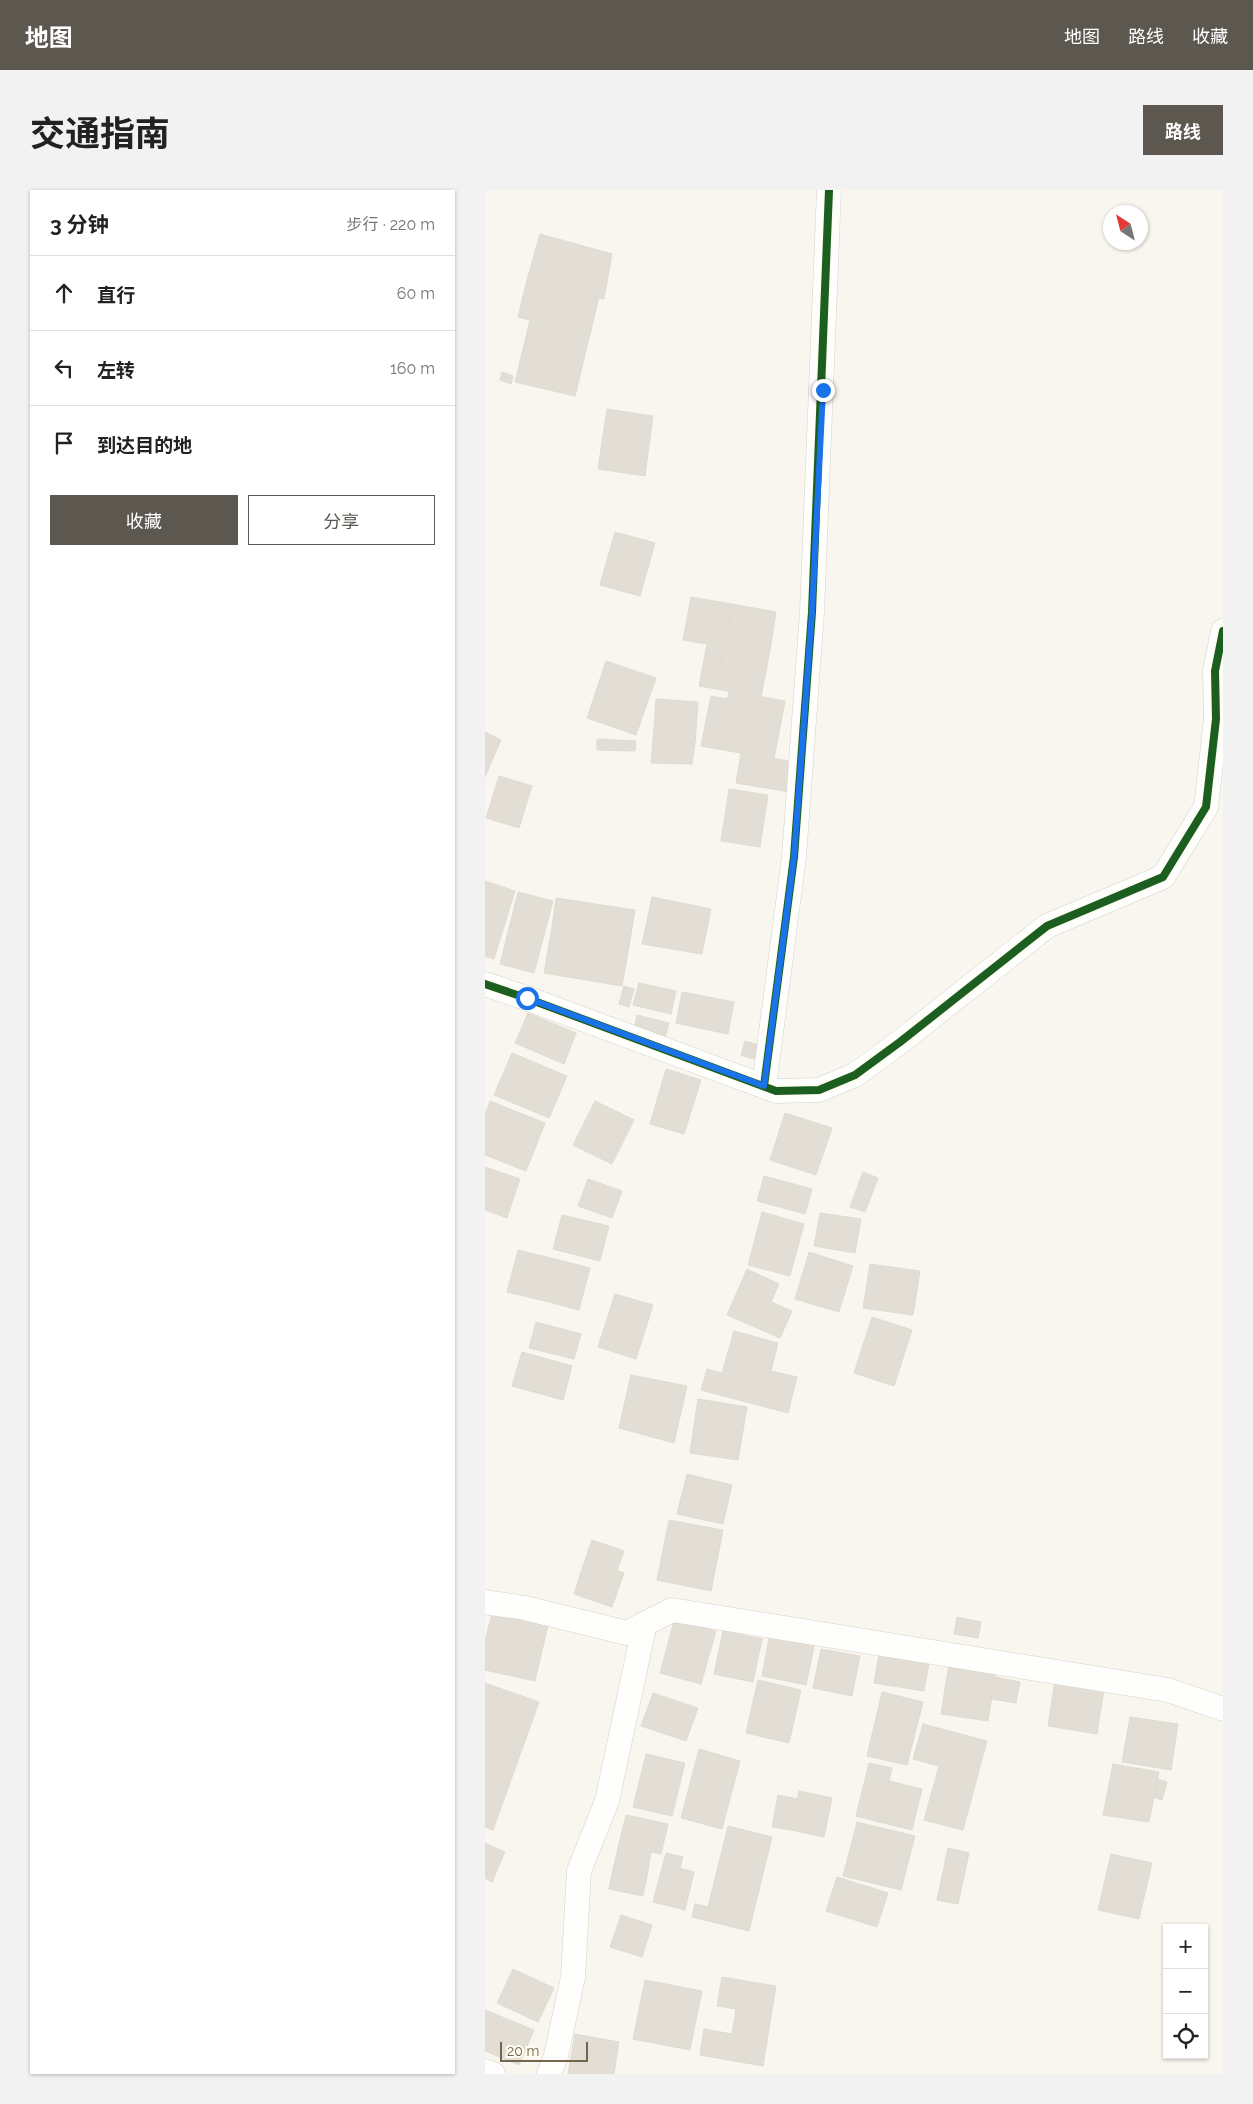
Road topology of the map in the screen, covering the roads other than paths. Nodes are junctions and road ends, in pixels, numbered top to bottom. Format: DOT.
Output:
graph roads {
  1 [pos="829,190"];
  2 [pos="1223,631"];
  3 [pos="485,984"];
  4 [pos="764,1086"];
  5 [pos="485,1602"];
  6 [pos="645,1623"];
  7 [pos="1223,1708"];
  8 [pos="485,2070"];
  9 [pos="493,2074"];
  10 [pos="549,2074"];
  1 -- 4 [label="street"];
  2 -- 4 [label="street"];
  3 -- 4 [label="street"];
  5 -- 6 [label="street"];
  6 -- 7 [label="street"];
  6 -- 10 [label="street"];
  8 -- 9 [label="street"];
}
